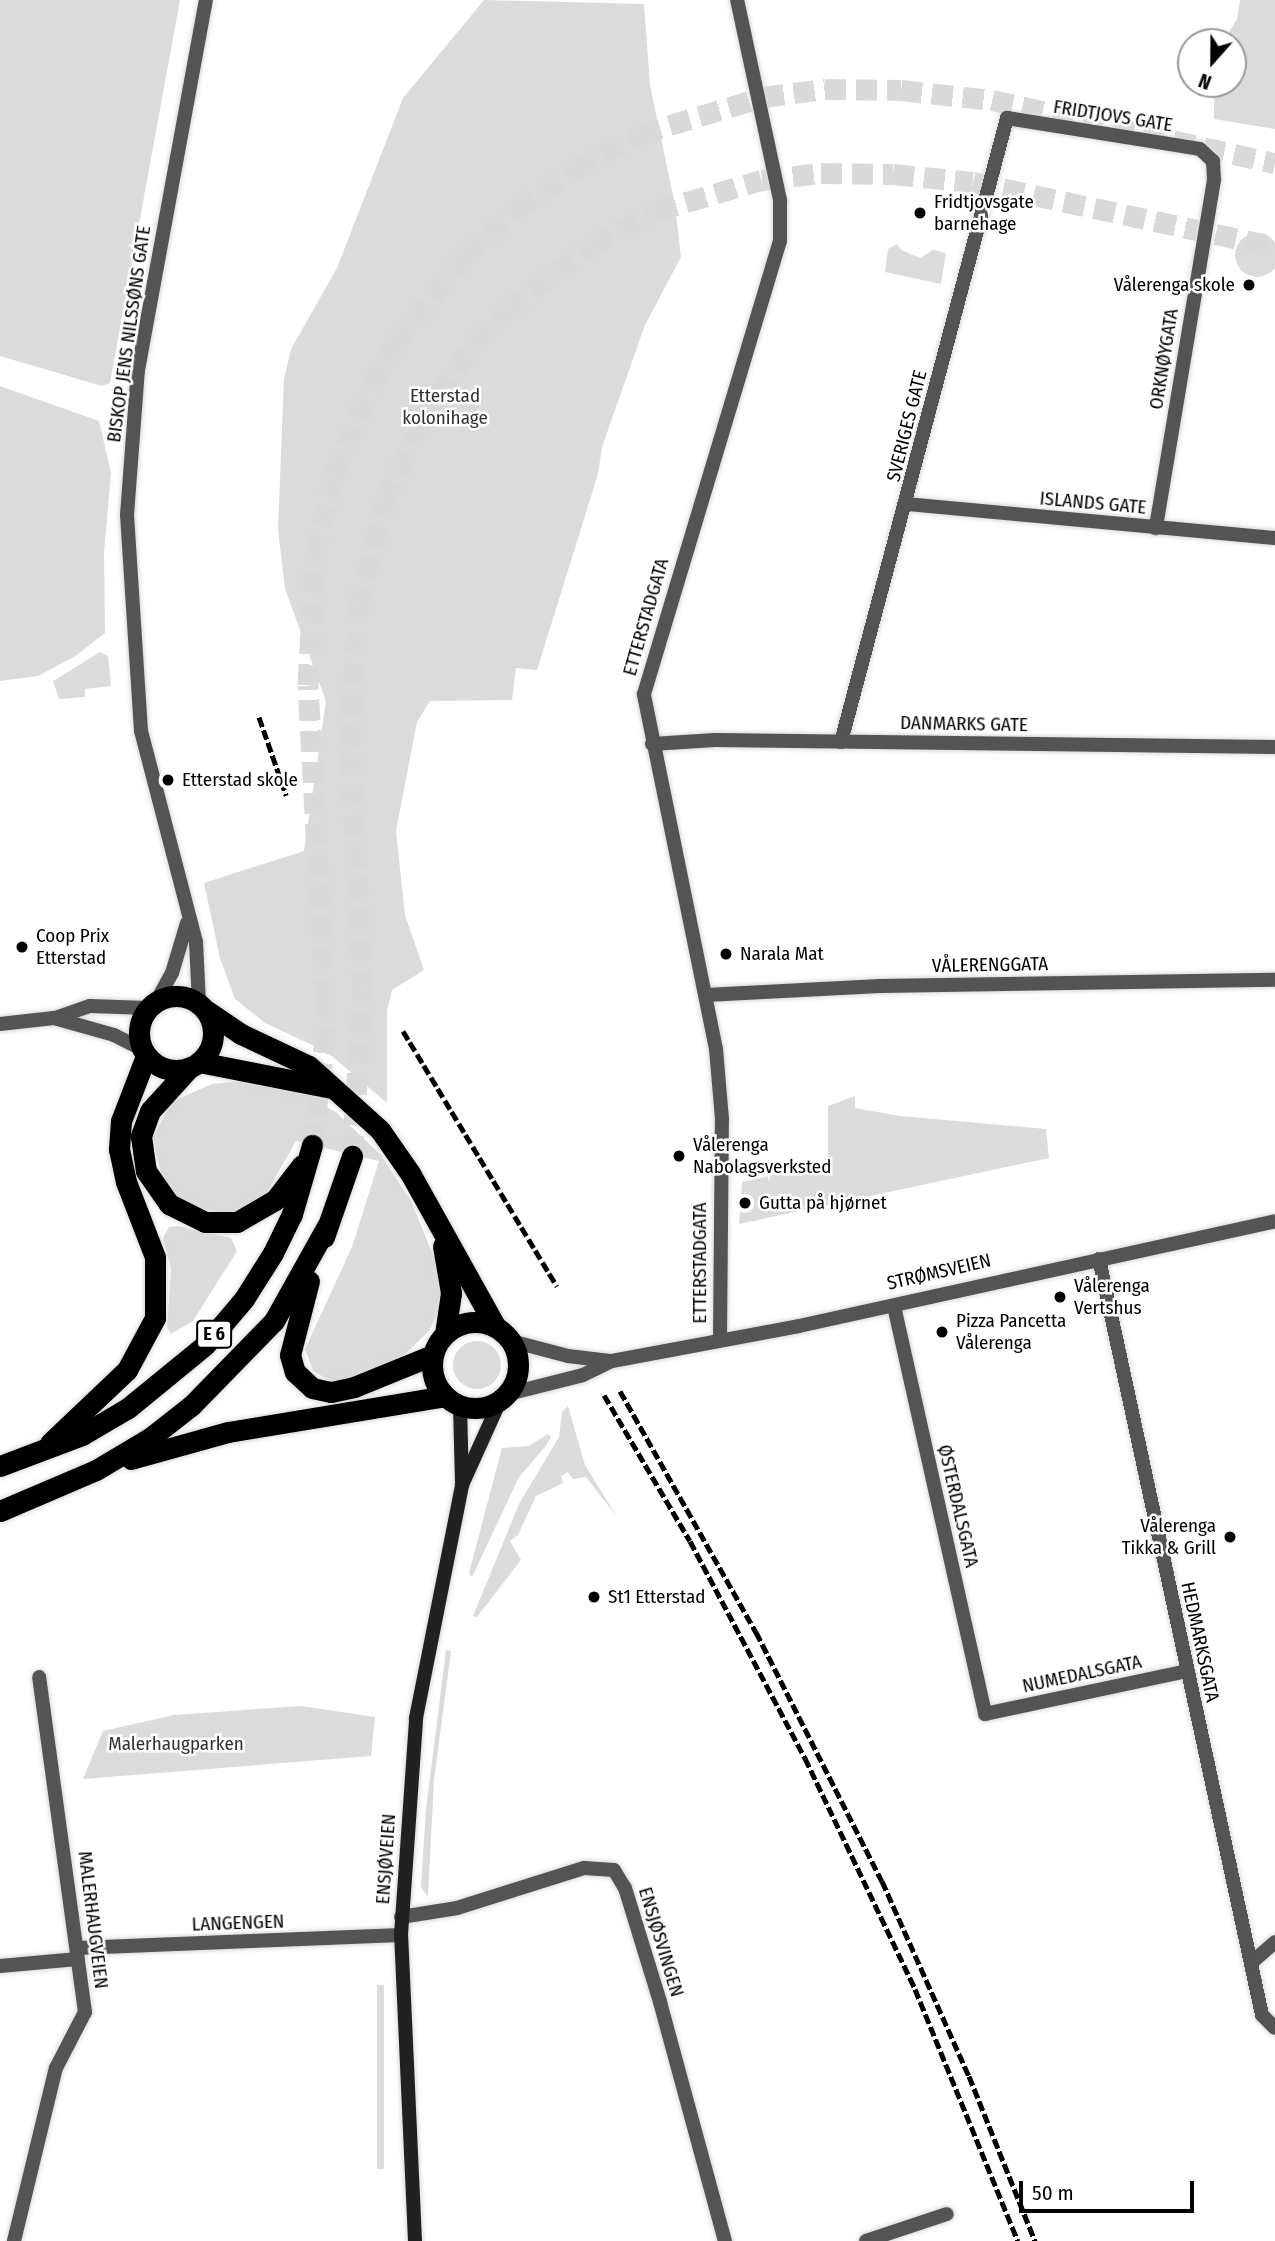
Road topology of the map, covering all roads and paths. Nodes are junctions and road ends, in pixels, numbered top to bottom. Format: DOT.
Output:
graph roads {
  1 [pos="206,0"];
  2 [pos="737,0"];
  3 [pos="1007,118"];
  4 [pos="1211,156"];
  5 [pos="907,504"];
  6 [pos="1156,528"];
  7 [pos="1275,538"];
  8 [pos="841,742"];
  9 [pos="652,744"];
  10 [pos="1275,747"];
  11 [pos="187,923"];
  12 [pos="1275,980"];
  13 [pos="706,995"];
  14 [pos="152,1004"];
  15 [pos="203,1007"];
  16 [pos="54,1018"];
  17 [pos="0,1024"];
  18 [pos="144,1053"];
  19 [pos="195,1065"];
  20 [pos="331,1088"];
  21 [pos="352,1156"];
  22 [pos="1275,1221"];
  23 [pos="327,1226"];
  24 [pos="441,1233"];
  25 [pos="1099,1259"];
  26 [pos="894,1306"];
  27 [pos="495,1326"];
  28 [pos="445,1334"];
  29 [pos="720,1340"];
  30 [pos="511,1341"];
  31 [pos="433,1355"];
  32 [pos="612,1361"];
  33 [pos="504,1397"];
  34 [pos="452,1401"];
  35 [pos="38,1454"];
  36 [pos="0,1466"];
  37 [pos="96,1471"];
  38 [pos="462,1485"];
  39 [pos="0,1511"];
  40 [pos="1187,1671"];
  41 [pos="39,1678"];
  42 [pos="985,1714"];
  43 [pos="401,1917"];
  44 [pos="401,1935"];
  45 [pos="1275,1942"];
  46 [pos="78,1954"];
  47 [pos="1251,1963"];
  48 [pos="0,1966"];
  49 [pos="1275,2028"];
  50 [pos="947,2214"];
  51 [pos="14,2241"];
  52 [pos="415,2241"];
  53 [pos="725,2241"];
  54 [pos="866,2241"];
  1 -- 11 [label="street, BISKOP JENS NILSSØNS GATE"];
  2 -- 9 [label="street, ETTERSTADGATA"];
  3 -- 4 [label="street, FRIDTJOVS GATE"];
  3 -- 5 [label="street, SVERIGES GATE"];
  4 -- 6 [label="street, ORKNØYGATA"];
  5 -- 6 [label="street, ISLANDS GATE"];
  5 -- 8 [label="street, SVERIGES GATE"];
  6 -- 7 [label="street, ISLANDS GATE"];
  8 -- 9 [label="street, DANMARKS GATE"];
  8 -- 10 [label="street, DANMARKS GATE"];
  9 -- 13 [label="street, ETTERSTADGATA"];
  11 -- 14 [label="street, BISKOP JENS NILSSØNS GATE"];
  11 -- 15 [label="street, BISKOP JENS NILSSØNS GATE"];
  12 -- 13 [label="street, VÅLERENGGATA"];
  13 -- 29 [label="street, ETTERSTADGATA"];
  14 -- 15 [label="highway"];
  14 -- 16 [label="street"];
  14 -- 18 [label="highway"];
  15 -- 19 [label="highway"];
  15 -- 20 [label="highway, STRØMSVEIEN"];
  16 -- 17 [label="street"];
  16 -- 18 [label="street"];
  18 -- 19 [label="highway"];
  18 -- 35 [label="highway"];
  19 -- 20 [label="highway"];
  19 -- 35 [label="highway, E 6"];
  20 -- 24 [label="highway, STRØMSVEIEN"];
  21 -- 23 [label="highway, E 6"];
  22 -- 25 [label="street, STRØMSVEIEN"];
  23 -- 31 [label="highway, E 6"];
  23 -- 37 [label="highway, E 6"];
  24 -- 27 [label="highway, STRØMSVEIEN"];
  24 -- 28 [label="highway"];
  25 -- 26 [label="street, STRØMSVEIEN"];
  25 -- 40 [label="street, HEDMARKSGATA"];
  26 -- 29 [label="street, STRØMSVEIEN"];
  26 -- 42 [label="street, ØSTERDALSGATA"];
  27 -- 28 [label="highway"];
  27 -- 30 [label="highway, STRØMSVEIEN"];
  28 -- 31 [label="highway"];
  29 -- 32 [label="street, STRØMSVEIEN"];
  30 -- 32 [label="street, STRØMSVEIEN"];
  30 -- 33 [label="highway"];
  31 -- 34 [label="highway"];
  32 -- 33 [label="street, STRØMSVEIEN"];
  33 -- 34 [label="highway, STRØMSVEIEN / E 6"];
  33 -- 38 [label="main road, ENSJØVEIEN"];
  34 -- 37 [label="highway, E 6"];
  34 -- 38 [label="main road, ENSJØVEIEN"];
  35 -- 36 [label="highway, E 6"];
  37 -- 39 [label="highway, E 6"];
  38 -- 43 [label="main road, ENSJØVEIEN"];
  40 -- 42 [label="street, NUMEDALSGATA"];
  40 -- 47 [label="street, HEDMARKSGATA"];
  41 -- 46 [label="street, MALERHAUGVEIEN"];
  43 -- 44 [label="main road, ENSJØVEIEN"];
  43 -- 53 [label="street, ENSJØSVINGEN"];
  44 -- 46 [label="street, LANGENGEN"];
  44 -- 52 [label="main road, ENSJØVEIEN"];
  45 -- 47 [label="street"];
  46 -- 48 [label="street, LANGENGEN"];
  46 -- 51 [label="street, MALERHAUGVEIEN"];
  47 -- 49 [label="street, HEDMARKSGATA"];
  50 -- 54 [label="street"];
}
